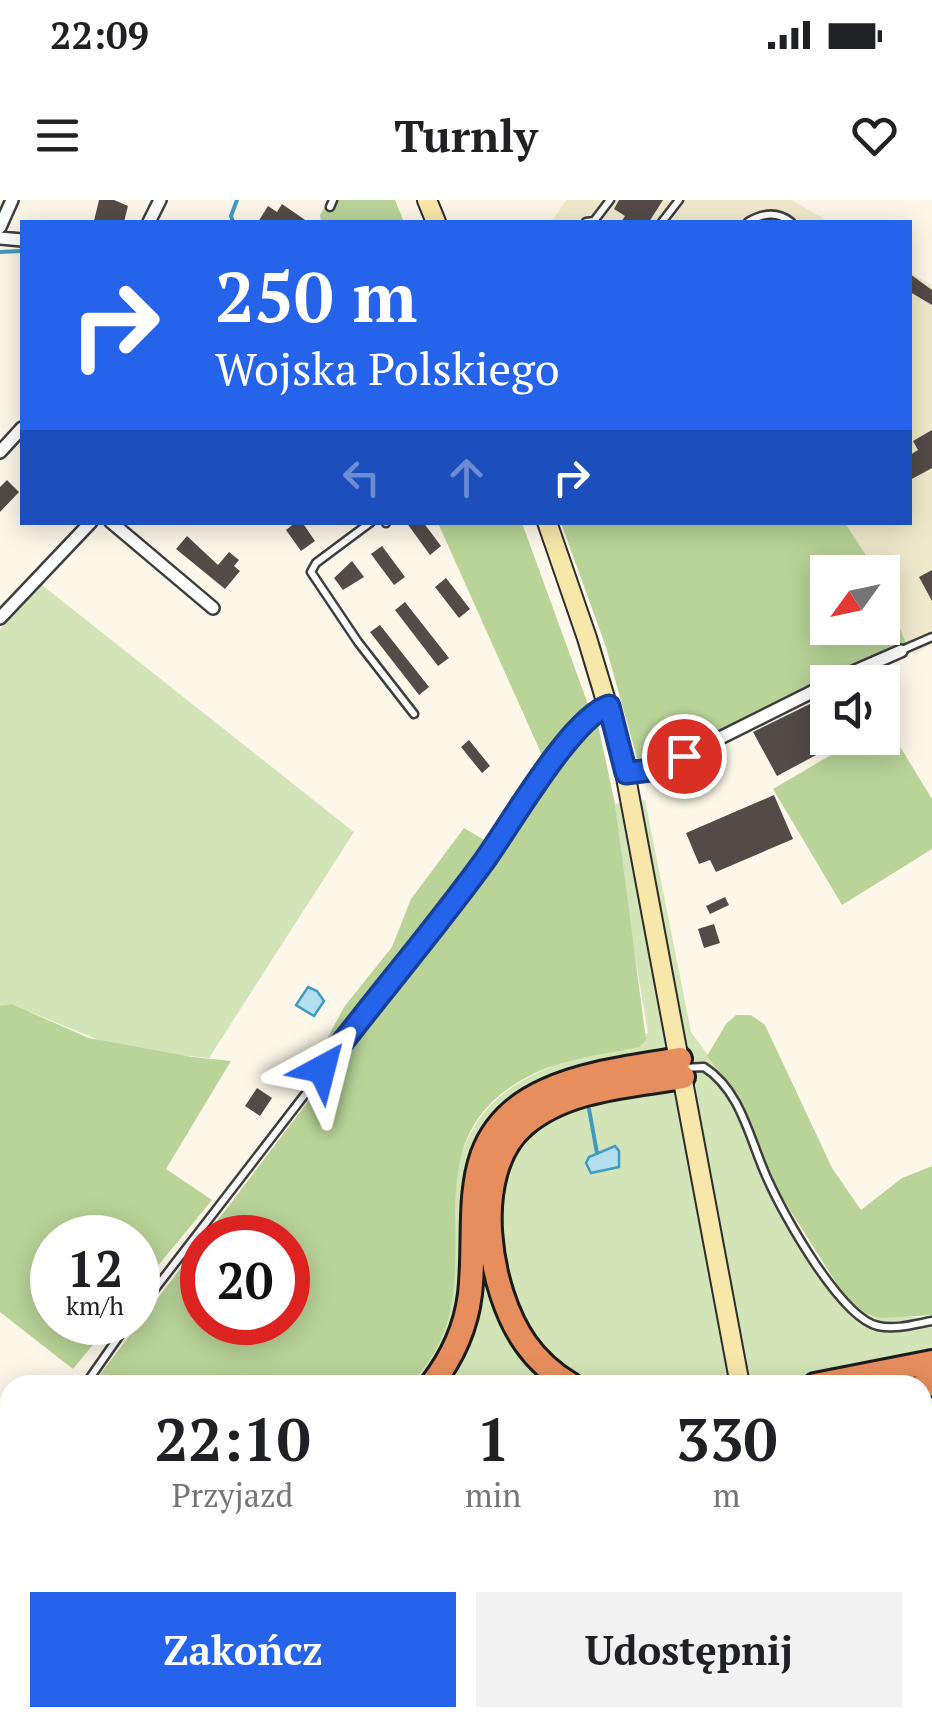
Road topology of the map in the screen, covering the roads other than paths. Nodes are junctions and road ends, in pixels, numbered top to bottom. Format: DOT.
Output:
graph roads {
  1 [pos="12,200"];
  2 [pos="679,200"];
  3 [pos="664,220"];
  4 [pos="751,220"];
  5 [pos="788,220"];
  6 [pos="0,227"];
  7 [pos="20,430"];
  8 [pos="0,452"];
  9 [pos="88,525"];
  10 [pos="115,525"];
  11 [pos="366,525"];
  12 [pos="548,525"];
  13 [pos="213,608"];
  14 [pos="0,618"];
  15 [pos="932,637"];
  16 [pos="901,651"];
  17 [pos="870,665"];
  18 [pos="810,693"];
  19 [pos="609,706"];
  20 [pos="414,714"];
  21 [pos="626,773"];
  22 [pos="681,1068"];
  23 [pos="160,1282"];
  24 [pos="932,1321"];
  25 [pos="113,1345"];
  26 [pos="932,1362"];
  27 [pos="92,1375"];
  28 [pos="438,1375"];
  29 [pos="559,1375"];
  30 [pos="738,1375"];
  31 [pos="866,1375"];
  1 -- 6 [label="street"];
  2 -- 3 [label="lane"];
  4 -- 5 [label="lane"];
  7 -- 8 [label="street"];
  9 -- 14 [label="street"];
  10 -- 13 [label="street"];
  11 -- 20 [label="lane"];
  12 -- 19 [label="street"];
  15 -- 16 [label="lane"];
  16 -- 17 [label="street"];
  18 -- 21 [label="street"];
  19 -- 21 [label="street"];
  19 -- 23 [label="lane"];
  21 -- 22 [label="street"];
  22 -- 24 [label="lane"];
  22 -- 28 [label="highway"];
  22 -- 29 [label="highway"];
  22 -- 30 [label="street"];
  25 -- 27 [label="lane"];
  26 -- 31 [label="highway"];
}
